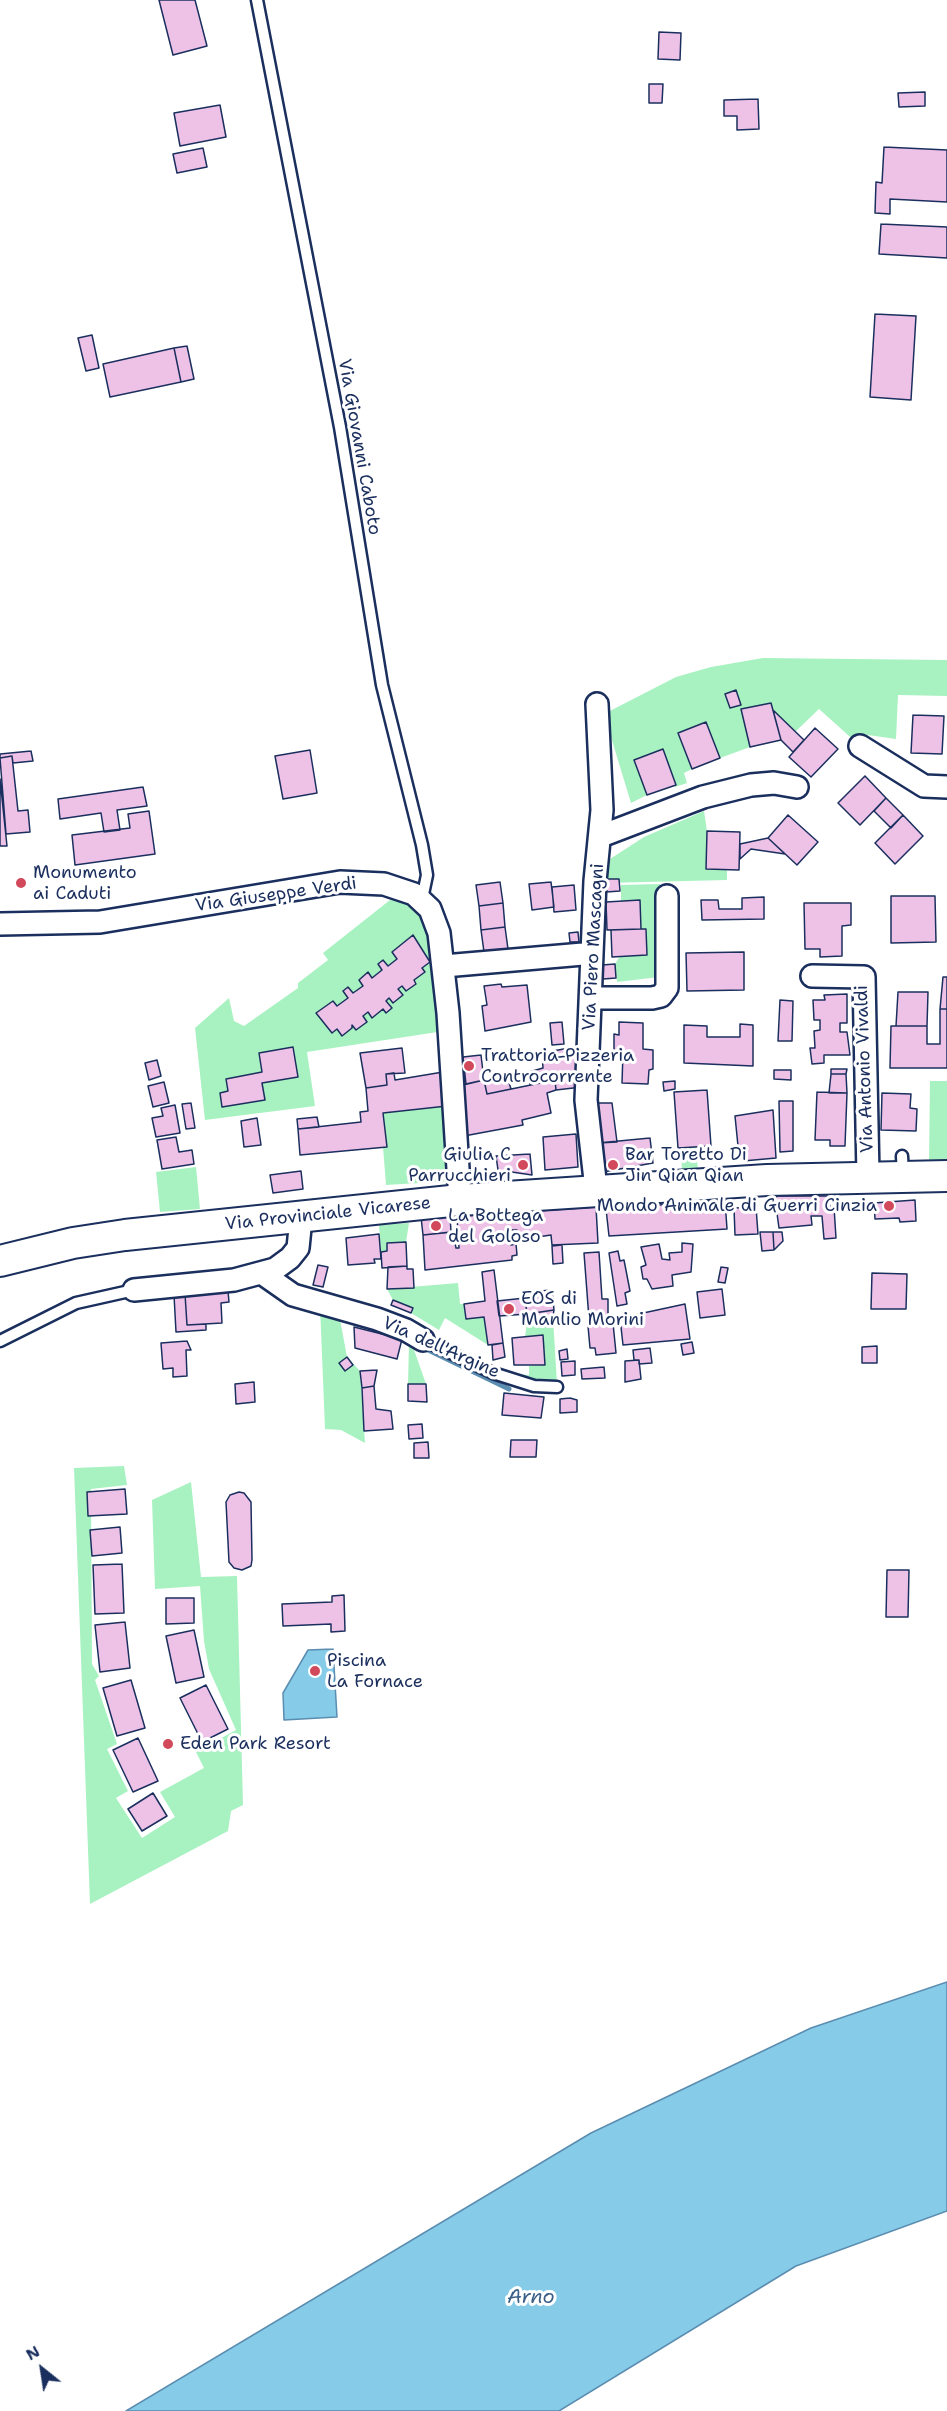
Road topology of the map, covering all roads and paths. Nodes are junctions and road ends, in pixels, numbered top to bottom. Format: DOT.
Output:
graph roads {
  1 [pos="257,0"];
  2 [pos="597,704"];
  3 [pos="860,746"];
  4 [pos="947,787"];
  5 [pos="797,788"];
  6 [pos="601,836"];
  7 [pos="667,896"];
  8 [pos="422,899"];
  9 [pos="0,924"];
  10 [pos="583,954"];
  11 [pos="444,966"];
  12 [pos="812,976"];
  13 [pos="592,998"];
  14 [pos="868,1176"];
  15 [pos="947,1176"];
  16 [pos="596,1190"];
  17 [pos="460,1200"];
  18 [pos="301,1218"];
  19 [pos="0,1261"];
  20 [pos="264,1274"];
  21 [pos="134,1290"];
  22 [pos="423,1340"];
  23 [pos="0,1341"];
  24 [pos="557,1386"];
  1 -- 8 [label="lane, Via Giovanni Caboto"];
  2 -- 6 [label="street, Via Piero Mascagni"];
  3 -- 4 [label="street"];
  5 -- 6 [label="street"];
  6 -- 13 [label="street, Via Piero Mascagni"];
  7 -- 13 [label="street"];
  8 -- 9 [label="street, Via Giuseppe Verdi"];
  8 -- 11 [label="street"];
  10 -- 11 [label="street"];
  11 -- 17 [label="street"];
  12 -- 14 [label="street, Via Antonio Vivaldi"];
  13 -- 16 [label="street, Via Piero Mascagni"];
  14 -- 15 [label="main road, Via Provinciale Vicarese"];
  14 -- 16 [label="main road, Via Provinciale Vicarese"];
  16 -- 17 [label="main road, Via Provinciale Vicarese"];
  17 -- 18 [label="main road, Via Provinciale Vicarese"];
  18 -- 19 [label="main road, Via Provinciale Vicarese"];
  18 -- 20 [label="street"];
  20 -- 21 [label="street"];
  20 -- 22 [label="street, Via dell'Argine"];
  21 -- 23 [label="lane"];
  22 -- 24 [label="lane, Via dell'Argine"];
}
